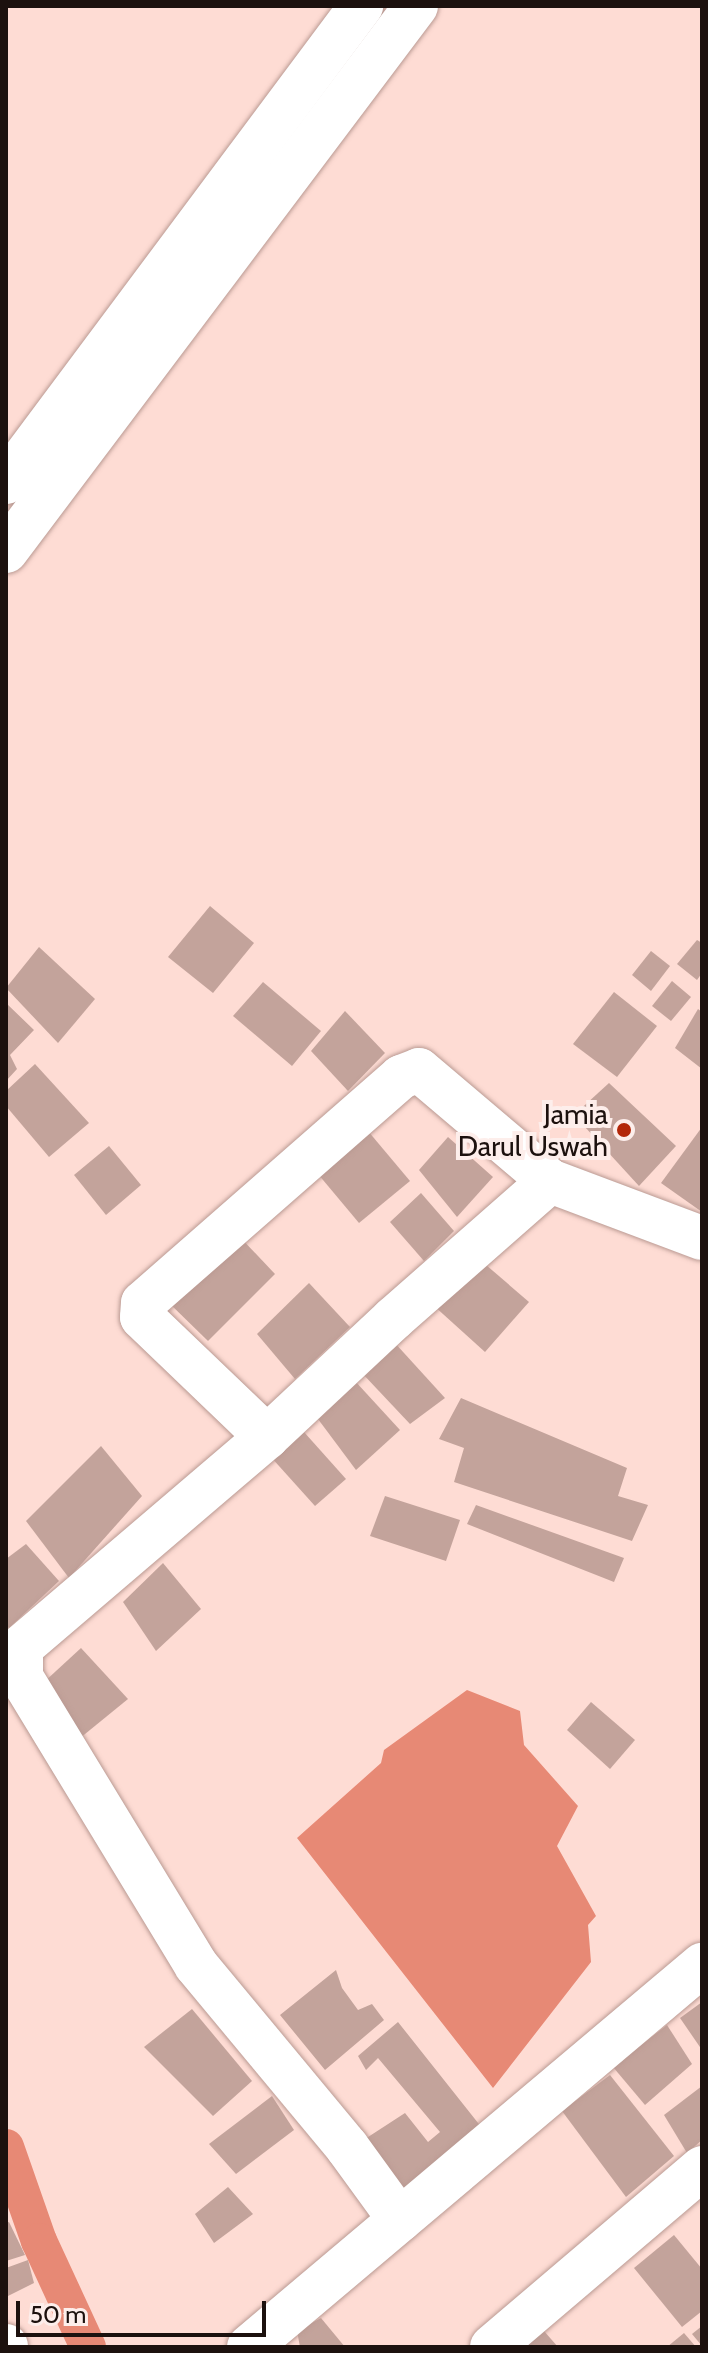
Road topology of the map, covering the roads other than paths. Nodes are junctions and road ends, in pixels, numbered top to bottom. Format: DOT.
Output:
graph roads {
  1 [pos="361,6"];
  2 [pos="416,6"];
  3 [pos="6,482"];
  4 [pos="6,551"];
  5 [pos="550,1181"];
  6 [pos="702,1238"];
  7 [pos="267,1437"];
  8 [pos="702,1965"];
  9 [pos="702,2168"];
  10 [pos="400,2220"];
  11 [pos="249,2347"];
  12 [pos="492,2347"];
  1 -- 3 [label="street"];
  2 -- 4 [label="street"];
  5 -- 6 [label="street"];
  5 -- 7 [label="street"];
  5 -- 7 [label="street"];
  7 -- 10 [label="street"];
  8 -- 10 [label="street"];
  9 -- 12 [label="street"];
  10 -- 11 [label="street"];
}
